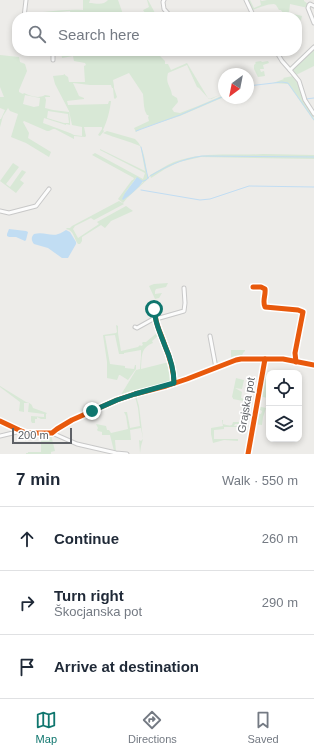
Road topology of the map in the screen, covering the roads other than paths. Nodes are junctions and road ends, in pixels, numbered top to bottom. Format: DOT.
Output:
graph roads {
  1 [pos="26,0"];
  2 [pos="164,0"];
  3 [pos="246,0"];
  4 [pos="314,6"];
  5 [pos="25,12"];
  6 [pos="167,12"];
  7 [pos="252,12"];
  8 [pos="314,23"];
  9 [pos="314,47"];
  10 [pos="53,56"];
  11 [pos="279,56"];
  12 [pos="53,60"];
  13 [pos="290,70"];
  14 [pos="314,114"];
  15 [pos="49,189"];
  16 [pos="0,211"];
  17 [pos="253,287"];
  18 [pos="184,288"];
  19 [pos="155,306"];
  20 [pos="155,319"];
  21 [pos="135,327"];
  22 [pos="210,336"];
  23 [pos="265,359"];
  24 [pos="296,362"];
  25 [pos="314,365"];
  26 [pos="216,368"];
  27 [pos="174,383"];
  28 [pos="0,421"];
  29 [pos="19,430"];
  30 [pos="52,433"];
  31 [pos="0,436"];
  32 [pos="127,454"];
  33 [pos="248,454"];
  1 -- 5 [label="street"];
  2 -- 6 [label="street"];
  3 -- 7 [label="street"];
  4 -- 8 [label="street"];
  9 -- 13 [label="street"];
  10 -- 12 [label="street"];
  11 -- 13 [label="street"];
  13 -- 14 [label="street"];
  15 -- 16 [label="street"];
  17 -- 24 [label="street"];
  18 -- 20 [label="street"];
  19 -- 20 [label="street"];
  20 -- 21 [label="street"];
  20 -- 27 [label="street"];
  22 -- 26 [label="street"];
  23 -- 24 [label="street"];
  23 -- 26 [label="street"];
  23 -- 33 [label="street, Grajska pot"];
  24 -- 25 [label="street"];
  26 -- 27 [label="street"];
  27 -- 30 [label="street"];
  28 -- 29 [label="street"];
  29 -- 30 [label="street"];
  29 -- 31 [label="street"];
  30 -- 32 [label="street"];
}
